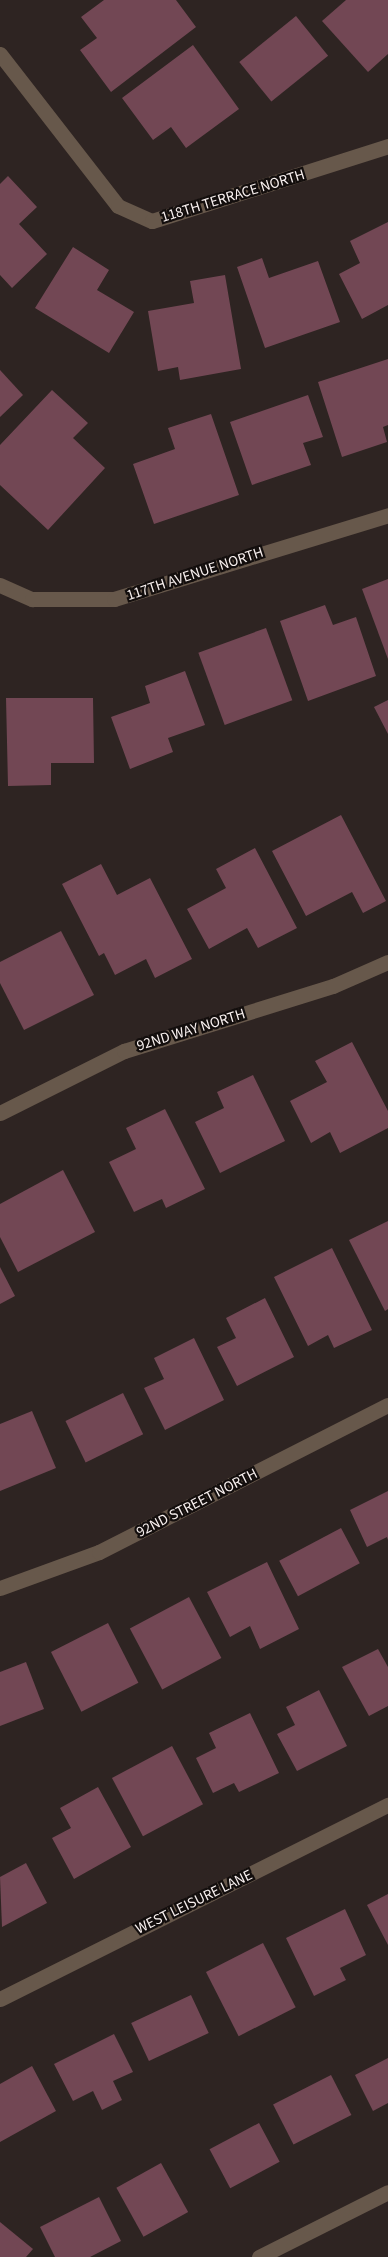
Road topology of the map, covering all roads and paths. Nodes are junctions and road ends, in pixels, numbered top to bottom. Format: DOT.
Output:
graph roads {
  1 [pos="0,54"];
  2 [pos="388,146"];
  3 [pos="388,515"];
  4 [pos="0,585"];
  5 [pos="388,962"];
  6 [pos="0,1112"];
  7 [pos="388,1405"];
  8 [pos="0,1588"];
  9 [pos="388,1806"];
  10 [pos="0,1999"];
  11 [pos="388,2192"];
  12 [pos="259,2257"];
  1 -- 2 [label="street, 118TH TERRACE NORTH"];
  3 -- 4 [label="street, 117TH AVENUE NORTH"];
  5 -- 6 [label="street, 92ND WAY NORTH"];
  7 -- 8 [label="street, 92ND STREET NORTH"];
  9 -- 10 [label="street, WEST LEISURE LANE"];
  11 -- 12 [label="street"];
}
